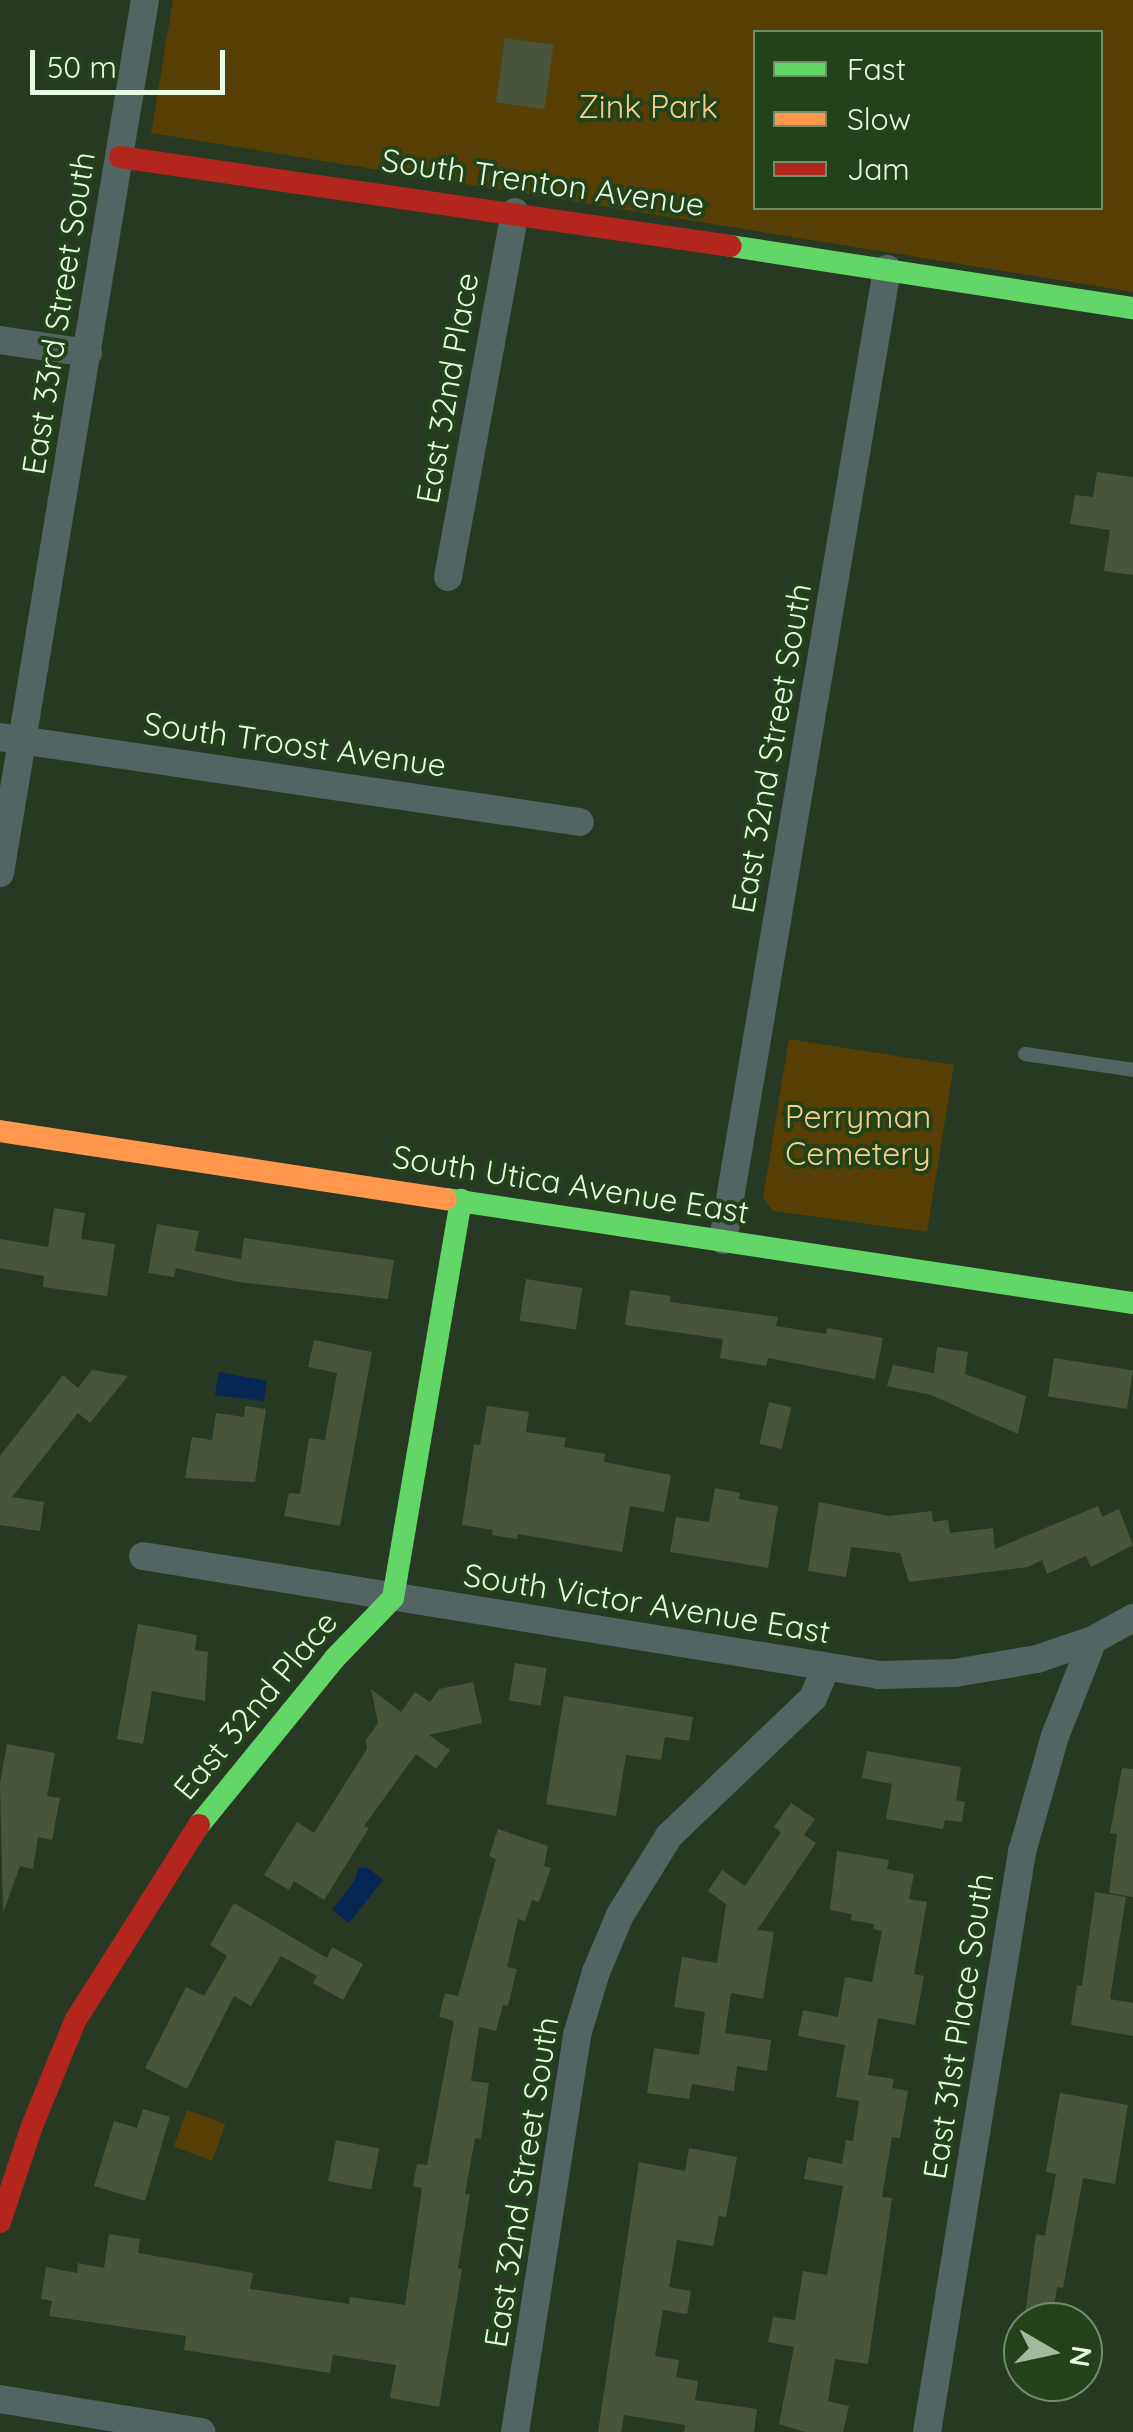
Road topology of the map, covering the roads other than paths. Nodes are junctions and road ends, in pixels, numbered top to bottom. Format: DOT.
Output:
graph roads {
  1 [pos="145,0"];
  2 [pos="120,158"];
  3 [pos="514,212"];
  4 [pos="888,269"];
  5 [pos="1133,308"];
  6 [pos="0,340"];
  7 [pos="88,353"];
  8 [pos="448,577"];
  9 [pos="11,738"];
  10 [pos="580,822"];
  11 [pos="0,873"];
  12 [pos="1025,1054"];
  13 [pos="1133,1070"];
  14 [pos="0,1131"];
  15 [pos="461,1200"];
  16 [pos="723,1240"];
  17 [pos="1133,1303"];
  18 [pos="143,1556"];
  19 [pos="392,1598"];
  20 [pos="1133,1618"];
  21 [pos="1093,1640"];
  22 [pos="826,1667"];
  23 [pos="0,2222"];
  24 [pos="0,2399"];
  25 [pos="201,2432"];
  26 [pos="515,2432"];
  27 [pos="926,2432"];
  1 -- 2 [label="street, East 33rd Street South"];
  2 -- 3 [label="street, South Trenton Avenue"];
  2 -- 7 [label="street, East 33rd Street South"];
  3 -- 4 [label="street, South Trenton Avenue"];
  3 -- 8 [label="street, East 32nd Place"];
  4 -- 5 [label="street, South Trenton Avenue"];
  4 -- 16 [label="street, East 32nd Street South"];
  6 -- 7 [label="street"];
  7 -- 9 [label="street, East 33rd Street South"];
  9 -- 10 [label="street, South Troost Avenue"];
  9 -- 11 [label="street, East 33rd Street South"];
  12 -- 13 [label="lane"];
  14 -- 15 [label="street, South Utica Avenue East"];
  15 -- 16 [label="street, South Utica Avenue East"];
  15 -- 19 [label="street"];
  16 -- 17 [label="street, South Utica Avenue East"];
  18 -- 19 [label="street, South Victor Avenue East"];
  19 -- 22 [label="street, South Victor Avenue East"];
  19 -- 23 [label="street, East 32nd Place"];
  20 -- 21 [label="street, South Victor Avenue East"];
  21 -- 22 [label="street, South Victor Avenue East"];
  21 -- 27 [label="street, East 31st Place South"];
  22 -- 26 [label="street, East 32nd Street South"];
  24 -- 25 [label="street"];
}
